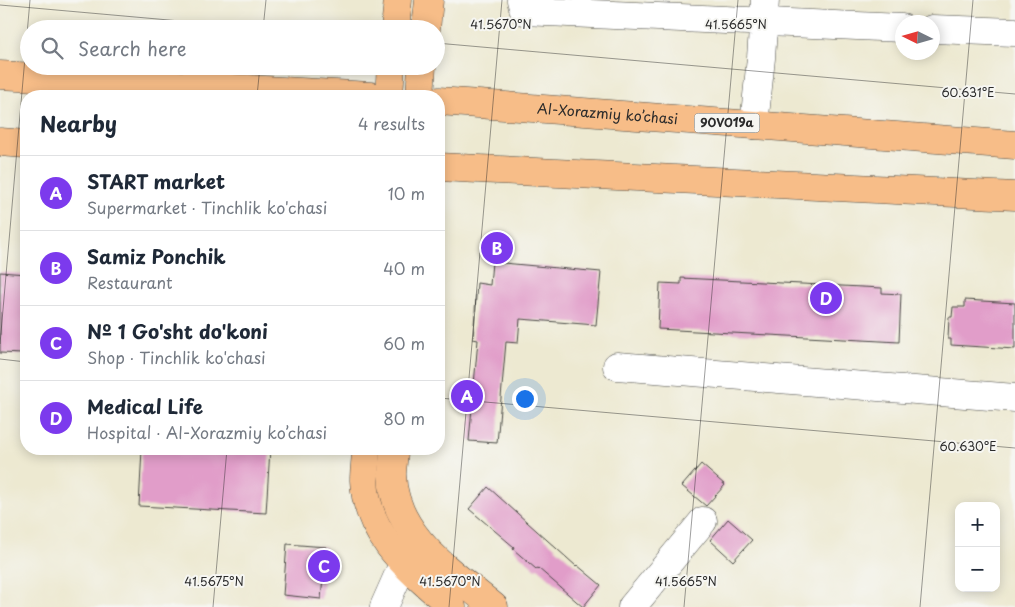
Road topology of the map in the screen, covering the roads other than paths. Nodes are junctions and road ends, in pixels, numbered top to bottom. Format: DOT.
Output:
graph roads {
  1 [pos="398,0"];
  2 [pos="429,0"];
  3 [pos="522,0"];
  4 [pos="764,11"];
  5 [pos="396,20"];
  6 [pos="427,20"];
  7 [pos="895,27"];
  8 [pos="940,29"];
  9 [pos="1015,32"];
  10 [pos="0,75"];
  11 [pos="390,75"];
  12 [pos="421,75"];
  13 [pos="265,90"];
  14 [pos="389,90"];
  15 [pos="420,90"];
  16 [pos="445,101"];
  17 [pos="754,125"];
  18 [pos="0,142"];
  19 [pos="20,144"];
  20 [pos="1015,145"];
  21 [pos="445,167"];
  22 [pos="1015,196"];
  23 [pos="617,366"];
  24 [pos="1015,398"];
  25 [pos="366,455"];
  26 [pos="394,455"];
  27 [pos="703,522"];
  28 [pos="421,544"];
  29 [pos="403,564"];
  30 [pos="384,607"];
  31 [pos="452,607"];
  32 [pos="494,607"];
  33 [pos="632,607"];
  1 -- 5 [label="main road"];
  2 -- 6 [label="main road"];
  3 -- 4 [label="street"];
  4 -- 7 [label="street"];
  4 -- 17 [label="street"];
  8 -- 9 [label="street"];
  10 -- 13 [label="main road"];
  11 -- 14 [label="main road"];
  12 -- 15 [label="main road"];
  16 -- 17 [label="main road, Al-Xorazmiy ko’chasi / 90V019a"];
  17 -- 20 [label="main road, Al-Xorazmiy ko’chasi / 90V019a"];
  18 -- 19 [label="main road"];
  21 -- 22 [label="main road"];
  23 -- 24 [label="street"];
  25 -- 29 [label="main road"];
  26 -- 28 [label="main road"];
  27 -- 33 [label="street"];
  28 -- 29 [label="street"];
  28 -- 32 [label="main road"];
  29 -- 30 [label="street"];
  29 -- 31 [label="main road"];
}
